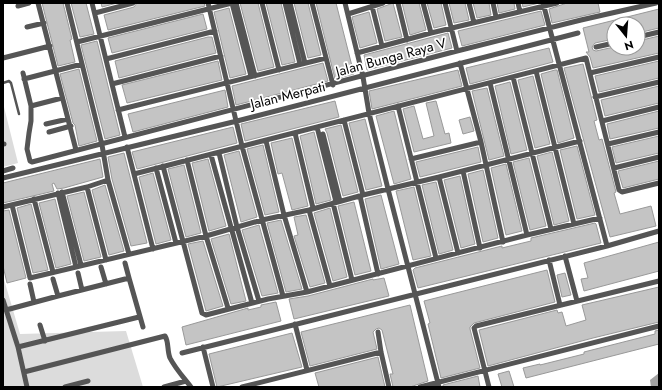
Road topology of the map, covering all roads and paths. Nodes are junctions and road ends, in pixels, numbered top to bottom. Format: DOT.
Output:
graph roads {
  1 [pos="29,3"];
  2 [pos="38,3"];
  3 [pos="67,3"];
  4 [pos="92,3"];
  5 [pos="133,3"];
  6 [pos="208,3"];
  7 [pos="232,3"];
  8 [pos="236,3"];
  9 [pos="262,3"];
  10 [pos="285,3"];
  11 [pos="290,3"];
  12 [pos="312,3"];
  13 [pos="345,3"];
  14 [pos="384,3"];
  15 [pos="398,3"];
  16 [pos="423,3"];
  17 [pos="445,3"];
  18 [pos="469,3"];
  19 [pos="493,3"];
  20 [pos="518,3"];
  21 [pos="557,3"];
  22 [pos="656,3"];
  23 [pos="544,4"];
  24 [pos="638,5"];
  25 [pos="18,6"];
  26 [pos="372,6"];
  27 [pos="209,9"];
  28 [pos="95,12"];
  29 [pos="520,12"];
  30 [pos="348,14"];
  31 [pos="496,17"];
  32 [pos="44,23"];
  33 [pos="474,23"];
  34 [pos="27,28"];
  35 [pos="451,28"];
  36 [pos="551,28"];
  37 [pos="215,31"];
  38 [pos="659,32"];
  39 [pos="431,33"];
  40 [pos="578,33"];
  41 [pos="646,35"];
  42 [pos="100,36"];
  43 [pos="296,36"];
  44 [pos="554,39"];
  45 [pos="407,40"];
  46 [pos="77,42"];
  47 [pos="606,45"];
  48 [pos="50,46"];
  49 [pos="382,46"];
  50 [pos="596,47"];
  51 [pos="457,51"];
  52 [pos="357,53"];
  53 [pos="221,56"];
  54 [pos="659,57"];
  55 [pos="3,58"];
  56 [pos="106,58"];
  57 [pos="326,58"];
  58 [pos="460,63"];
  59 [pos="82,64"];
  60 [pos="303,64"];
  61 [pos="560,65"];
  62 [pos="56,70"];
  63 [pos="279,70"];
  64 [pos="536,71"];
  65 [pos="590,73"];
  66 [pos="253,76"];
  67 [pos="363,77"];
  68 [pos="513,77"];
  69 [pos="228,82"];
  70 [pos="659,82"];
  71 [pos="3,83"];
  72 [pos="490,83"];
  73 [pos="112,84"];
  74 [pos="333,84"];
  75 [pos="365,88"];
  76 [pos="466,88"];
  77 [pos="595,97"];
  78 [pos="62,98"];
  79 [pos="31,106"];
  80 [pos="398,106"];
  81 [pos="659,107"];
  82 [pos="118,110"];
  83 [pos="234,110"];
  84 [pos="369,113"];
  85 [pos="19,114"];
  86 [pos="68,119"];
  87 [pos="344,120"];
  88 [pos="237,121"];
  89 [pos="602,121"];
  90 [pos="46,124"];
  91 [pos="70,126"];
  92 [pos="319,127"];
  93 [pos="49,132"];
  94 [pos="659,132"];
  95 [pos="295,133"];
  96 [pos="125,137"];
  97 [pos="268,140"];
  98 [pos="580,141"];
  99 [pos="481,142"];
  100 [pos="101,144"];
  101 [pos="608,144"];
  102 [pos="242,146"];
  103 [pos="127,147"];
  104 [pos="555,147"];
  105 [pos="76,150"];
  106 [pos="219,152"];
  107 [pos="532,153"];
  108 [pos="103,154"];
  109 [pos="211,155"];
  110 [pos="659,157"];
  111 [pos="411,158"];
  112 [pos="509,159"];
  113 [pos="187,160"];
  114 [pos="485,165"];
  115 [pos="163,166"];
  116 [pos="13,168"];
  117 [pos="156,168"];
  118 [pos="614,168"];
  119 [pos="3,171"];
  120 [pos="463,171"];
  121 [pos="134,174"];
  122 [pos="439,177"];
  123 [pos="3,178"];
  124 [pos="108,180"];
  125 [pos="168,182"];
  126 [pos="417,182"];
  127 [pos="659,183"];
  128 [pos="161,184"];
  129 [pos="87,187"];
  130 [pos="388,190"];
  131 [pos="60,193"];
  132 [pos="362,195"];
  133 [pos="34,199"];
  134 [pos="336,202"];
  135 [pos="12,205"];
  136 [pos="3,207"];
  137 [pos="311,209"];
  138 [pos="286,215"];
  139 [pos="600,218"];
  140 [pos="262,220"];
  141 [pos="574,224"];
  142 [pos="237,227"];
  143 [pos="230,228"];
  144 [pos="551,229"];
  145 [pos="659,231"];
  146 [pos="527,235"];
  147 [pos="206,236"];
  148 [pos="183,241"];
  149 [pos="503,242"];
  150 [pos="176,243"];
  151 [pos="607,246"];
  152 [pos="480,248"];
  153 [pos="153,249"];
  154 [pos="458,253"];
  155 [pos="129,254"];
  156 [pos="565,256"];
  157 [pos="436,258"];
  158 [pos="106,260"];
  159 [pos="549,260"];
  160 [pos="125,264"];
  161 [pos="79,266"];
  162 [pos="407,266"];
  163 [pos="101,267"];
  164 [pos="53,272"];
  165 [pos="78,272"];
  166 [pos="378,274"];
  167 [pos="129,278"];
  168 [pos="54,279"];
  169 [pos="352,280"];
  170 [pos="659,281"];
  171 [pos="30,284"];
  172 [pos="106,284"];
  173 [pos="330,286"];
  174 [pos="82,290"];
  175 [pos="307,292"];
  176 [pos="414,294"];
  177 [pos="58,296"];
  178 [pos="283,296"];
  179 [pos="3,300"];
  180 [pos="258,301"];
  181 [pos="577,301"];
  182 [pos="34,302"];
  183 [pos="252,303"];
  184 [pos="560,305"];
  185 [pos="228,308"];
  186 [pos="6,310"];
  187 [pos="139,317"];
  188 [pos="295,324"];
  189 [pos="40,325"];
  190 [pos="659,326"];
  191 [pos="143,327"];
  192 [pos="378,332"];
  193 [pos="45,341"];
  194 [pos="18,347"];
  195 [pos="203,348"];
  196 [pos="381,352"];
  197 [pos="182,353"];
  198 [pos="307,370"];
  199 [pos="24,372"];
  200 [pos="484,372"];
  201 [pos="88,381"];
  202 [pos="186,381"];
  203 [pos="254,385"];
  204 [pos="439,385"];
  205 [pos="28,387"];
  206 [pos="65,387"];
  207 [pos="164,387"];
  208 [pos="191,387"];
  209 [pos="213,387"];
  210 [pos="242,387"];
  211 [pos="389,387"];
  212 [pos="420,387"];
  213 [pos="489,387"];
  1 -- 25 [label="street"];
  2 -- 32 [label="street"];
  3 -- 46 [label="street"];
  4 -- 28 [label="street"];
  5 -- 28 [label="street"];
  6 -- 27 [label="street"];
  7 -- 27 [label="street"];
  7 -- 66 [label="street"];
  8 -- 66 [label="street"];
  9 -- 63 [label="street"];
  10 -- 43 [label="street"];
  11 -- 43 [label="street"];
  12 -- 57 [label="street"];
  13 -- 30 [label="street"];
  14 -- 26 [label="street"];
  15 -- 45 [label="street"];
  16 -- 39 [label="street"];
  17 -- 35 [label="street"];
  18 -- 33 [label="street"];
  19 -- 31 [label="street"];
  20 -- 29 [label="street"];
  21 -- 23 [label="street"];
  22 -- 24 [label="street, Jalan Bunga Raya V"];
  23 -- 29 [label="street"];
  23 -- 36 [label="street"];
  24 -- 36 [label="street, Jalan Bunga Raya V"];
  26 -- 30 [label="street"];
  26 -- 49 [label="street"];
  27 -- 37 [label="street"];
  27 -- 42 [label="street"];
  28 -- 42 [label="street"];
  29 -- 31 [label="street"];
  30 -- 52 [label="street"];
  31 -- 33 [label="street"];
  32 -- 34 [label="street"];
  32 -- 48 [label="street"];
  33 -- 35 [label="street"];
  35 -- 39 [label="street"];
  35 -- 51 [label="street"];
  36 -- 44 [label="street"];
  36 -- 51 [label="street, Jalan Bunga Raya V"];
  37 -- 53 [label="street"];
  37 -- 56 [label="street"];
  38 -- 41 [label="street"];
  39 -- 45 [label="street"];
  40 -- 44 [label="street, Jalan Merpati"];
  42 -- 46 [label="street"];
  42 -- 56 [label="street"];
  43 -- 60 [label="street"];
  44 -- 58 [label="street, Jalan Merpati"];
  44 -- 61 [label="street"];
  45 -- 49 [label="street"];
  46 -- 59 [label="street"];
  47 -- 50 [label="street"];
  48 -- 55 [label="street"];
  48 -- 62 [label="street"];
  49 -- 52 [label="street"];
  51 -- 67 [label="street, Jalan Bunga Raya V"];
  52 -- 67 [label="street"];
  53 -- 69 [label="street"];
  53 -- 73 [label="street"];
  54 -- 65 [label="street"];
  56 -- 73 [label="street"];
  57 -- 60 [label="street"];
  57 -- 74 [label="street"];
  58 -- 75 [label="street, Jalan Merpati"];
  58 -- 76 [label="street"];
  59 -- 62 [label="street"];
  59 -- 100 [label="street"];
  60 -- 63 [label="street"];
  61 -- 64 [label="street"];
  61 -- 65 [label="street"];
  61 -- 98 [label="street"];
  62 -- 78 [label="street"];
  62 -- 79 [label="street"];
  63 -- 66 [label="street"];
  64 -- 68 [label="street"];
  64 -- 104 [label="street"];
  65 -- 77 [label="street"];
  66 -- 69 [label="street"];
  67 -- 74 [label="street, Jalan Bunga Raya V"];
  67 -- 75 [label="street"];
  68 -- 72 [label="street"];
  68 -- 107 [label="street"];
  69 -- 82 [label="street"];
  69 -- 83 [label="street"];
  70 -- 77 [label="street"];
  71 -- 85 [label="lane"];
  72 -- 76 [label="street"];
  72 -- 112 [label="street"];
  73 -- 82 [label="street"];
  74 -- 83 [label="street, Jalan Bunga Raya V"];
  75 -- 84 [label="street"];
  75 -- 88 [label="street, Jalan Merpati"];
  76 -- 80 [label="street"];
  76 -- 99 [label="street"];
  77 -- 89 [label="street"];
  78 -- 79 [label="street"];
  78 -- 86 [label="street"];
  79 -- 105 [label="street, Jalan Bunga Raya V"];
  80 -- 84 [label="street"];
  80 -- 111 [label="street"];
  81 -- 89 [label="street"];
  82 -- 96 [label="street"];
  83 -- 88 [label="street"];
  83 -- 96 [label="street, Jalan Bunga Raya V"];
  84 -- 87 [label="street"];
  84 -- 130 [label="street"];
  86 -- 90 [label="street"];
  86 -- 91 [label="street"];
  87 -- 92 [label="street"];
  87 -- 132 [label="street"];
  88 -- 102 [label="street"];
  88 -- 103 [label="street, Jalan Merpati"];
  89 -- 101 [label="street"];
  91 -- 93 [label="street"];
  91 -- 105 [label="street"];
  92 -- 95 [label="street"];
  92 -- 134 [label="street"];
  94 -- 101 [label="street"];
  95 -- 97 [label="street"];
  95 -- 137 [label="street"];
  96 -- 100 [label="street, Jalan Bunga Raya V"];
  97 -- 102 [label="street"];
  97 -- 138 [label="street"];
  98 -- 104 [label="street"];
  98 -- 139 [label="street"];
  99 -- 111 [label="street"];
  99 -- 114 [label="street"];
  100 -- 105 [label="street, Jalan Bunga Raya V"];
  100 -- 108 [label="street"];
  101 -- 118 [label="street"];
  102 -- 106 [label="street"];
  102 -- 140 [label="street"];
  103 -- 108 [label="street, Jalan Merpati"];
  103 -- 121 [label="street"];
  104 -- 107 [label="street"];
  104 -- 141 [label="street"];
  106 -- 109 [label="street"];
  106 -- 142 [label="street"];
  107 -- 112 [label="street"];
  107 -- 144 [label="street"];
  108 -- 123 [label="street, Jalan Merpati"];
  108 -- 124 [label="street"];
  109 -- 113 [label="street"];
  109 -- 143 [label="street"];
  110 -- 118 [label="street"];
  111 -- 126 [label="street"];
  112 -- 114 [label="street"];
  112 -- 146 [label="street"];
  113 -- 115 [label="street"];
  113 -- 147 [label="street"];
  114 -- 120 [label="street"];
  114 -- 149 [label="street"];
  115 -- 117 [label="street"];
  115 -- 125 [label="street"];
  116 -- 119 [label="street"];
  117 -- 121 [label="street"];
  117 -- 128 [label="street"];
  118 -- 127 [label="street"];
  120 -- 122 [label="street"];
  120 -- 152 [label="street"];
  121 -- 153 [label="street"];
  122 -- 126 [label="street"];
  122 -- 154 [label="street"];
  124 -- 129 [label="street"];
  124 -- 155 [label="street"];
  125 -- 128 [label="street"];
  125 -- 148 [label="street"];
  126 -- 130 [label="street"];
  126 -- 157 [label="street"];
  128 -- 150 [label="street"];
  129 -- 131 [label="street"];
  129 -- 158 [label="street"];
  130 -- 132 [label="street"];
  130 -- 162 [label="street"];
  131 -- 133 [label="street"];
  131 -- 161 [label="street"];
  132 -- 134 [label="street"];
  132 -- 166 [label="street"];
  133 -- 135 [label="street"];
  133 -- 164 [label="street"];
  134 -- 137 [label="street"];
  134 -- 169 [label="street"];
  135 -- 136 [label="street"];
  135 -- 164 [label="street"];
  137 -- 138 [label="street"];
  137 -- 173 [label="street"];
  138 -- 140 [label="street"];
  138 -- 175 [label="street"];
  139 -- 141 [label="street"];
  139 -- 151 [label="street"];
  140 -- 142 [label="street"];
  140 -- 178 [label="street"];
  141 -- 144 [label="street"];
  142 -- 143 [label="street"];
  142 -- 180 [label="street"];
  143 -- 147 [label="street"];
  143 -- 183 [label="street"];
  144 -- 146 [label="street"];
  145 -- 151 [label="street"];
  146 -- 149 [label="street"];
  147 -- 148 [label="street"];
  147 -- 185 [label="street"];
  148 -- 150 [label="street"];
  148 -- 185 [label="street"];
  149 -- 152 [label="street"];
  150 -- 153 [label="street"];
  151 -- 156 [label="street"];
  152 -- 154 [label="street"];
  153 -- 155 [label="street"];
  154 -- 157 [label="street"];
  155 -- 158 [label="street"];
  156 -- 159 [label="street"];
  156 -- 181 [label="street"];
  157 -- 162 [label="street"];
  158 -- 161 [label="street"];
  159 -- 176 [label="street"];
  159 -- 184 [label="street"];
  160 -- 167 [label="street"];
  161 -- 164 [label="street"];
  162 -- 166 [label="street"];
  162 -- 176 [label="street"];
  163 -- 172 [label="street"];
  165 -- 174 [label="street"];
  166 -- 169 [label="street"];
  167 -- 172 [label="street"];
  167 -- 187 [label="street"];
  168 -- 177 [label="street"];
  169 -- 173 [label="street"];
  170 -- 181 [label="street"];
  171 -- 182 [label="street"];
  172 -- 174 [label="street"];
  173 -- 175 [label="street"];
  174 -- 177 [label="street"];
  175 -- 178 [label="street"];
  176 -- 188 [label="street"];
  176 -- 204 [label="street"];
  177 -- 182 [label="street"];
  178 -- 180 [label="street"];
  179 -- 186 [label="street"];
  180 -- 183 [label="street"];
  181 -- 184 [label="street"];
  182 -- 186 [label="street"];
  183 -- 185 [label="street"];
  184 -- 200 [label="street"];
  186 -- 194 [label="street"];
  187 -- 191 [label="street"];
  187 -- 193 [label="street"];
  188 -- 195 [label="street"];
  188 -- 198 [label="street"];
  189 -- 193 [label="street"];
  190 -- 200 [label="street"];
  192 -- 196 [label="street"];
  193 -- 194 [label="street"];
  194 -- 199 [label="street"];
  195 -- 197 [label="street"];
  195 -- 209 [label="street"];
  196 -- 198 [label="street"];
  196 -- 211 [label="street"];
  198 -- 203 [label="street"];
  199 -- 202 [label="street"];
  199 -- 205 [label="street"];
  200 -- 204 [label="street"];
  200 -- 213 [label="street"];
  201 -- 206 [label="street"];
  202 -- 207 [label="street"];
  202 -- 208 [label="street"];
  203 -- 210 [label="street"];
  204 -- 212 [label="street"];
}
